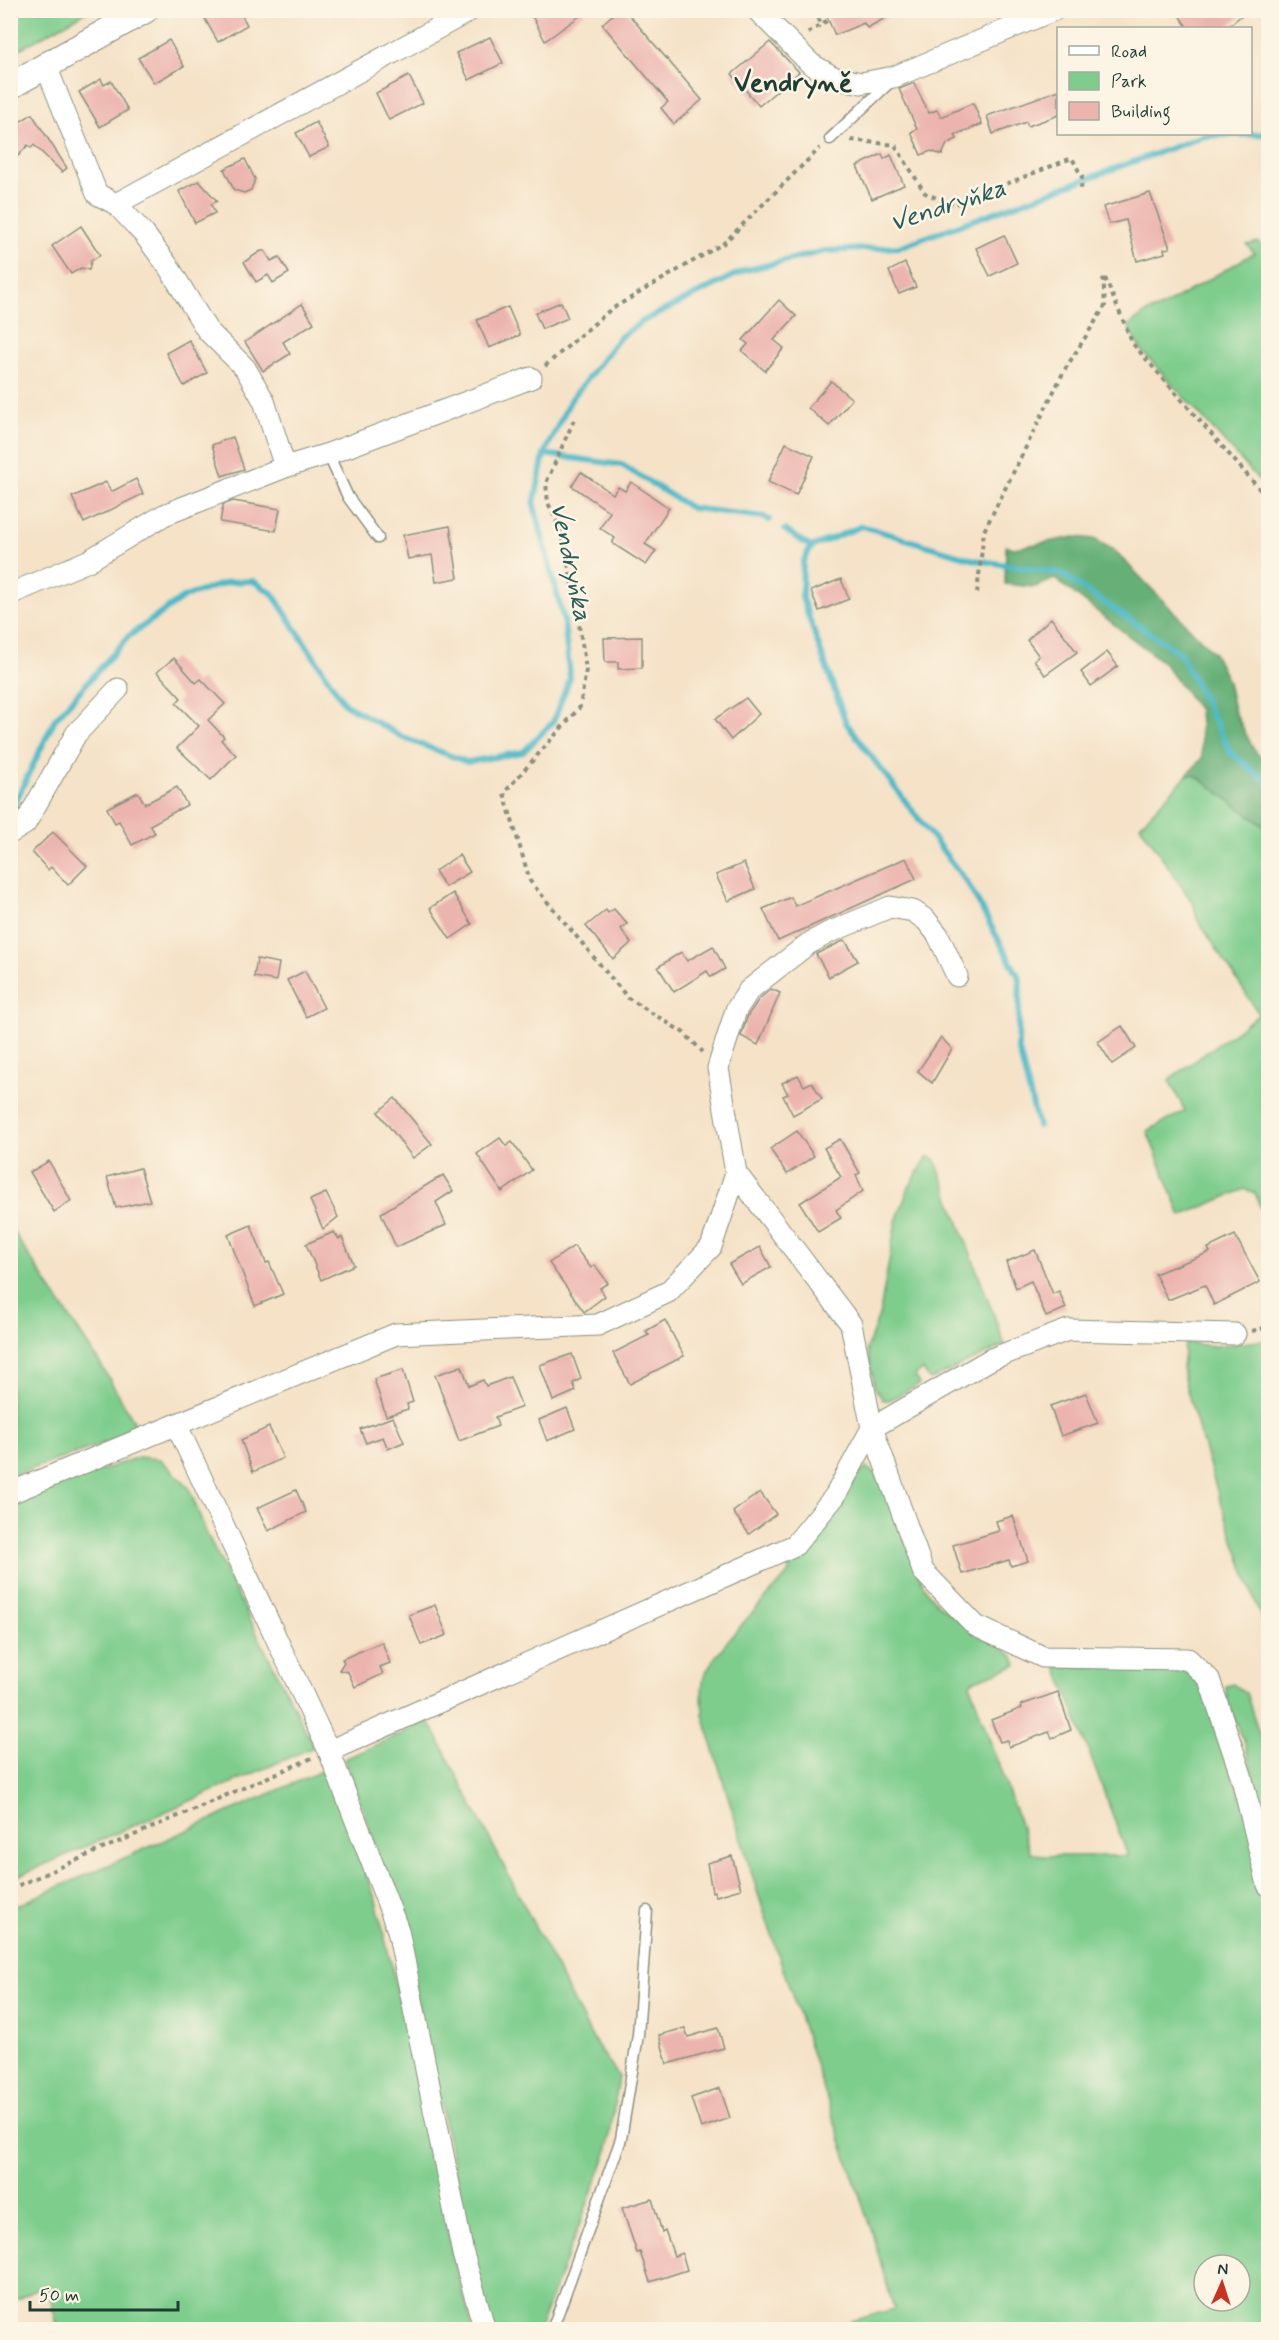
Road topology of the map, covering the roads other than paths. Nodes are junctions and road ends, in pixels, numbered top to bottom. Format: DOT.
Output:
graph roads {
  1 [pos="145,10"];
  2 [pos="471,10"];
  3 [pos="758,10"];
  4 [pos="1054,10"];
  5 [pos="46,66"];
  6 [pos="894,77"];
  7 [pos="10,86"];
  8 [pos="830,139"];
  9 [pos="116,204"];
  10 [pos="531,378"];
  11 [pos="328,454"];
  12 [pos="285,467"];
  13 [pos="378,538"];
  14 [pos="10,594"];
  15 [pos="118,689"];
  16 [pos="14,831"];
  17 [pos="957,976"];
  18 [pos="736,1173"];
  19 [pos="1235,1334"];
  20 [pos="177,1426"];
  21 [pos="872,1428"];
  22 [pos="10,1493"];
  23 [pos="329,1751"];
  24 [pos="1269,1885"];
  25 [pos="647,1911"];
  26 [pos="485,2330"];
  27 [pos="552,2330"];
  1 -- 5 [label="street"];
  2 -- 9 [label="street"];
  3 -- 6 [label="street"];
  4 -- 6 [label="street"];
  5 -- 7 [label="street"];
  5 -- 9 [label="street"];
  6 -- 8 [label="lane"];
  9 -- 12 [label="street"];
  10 -- 11 [label="street"];
  11 -- 12 [label="street"];
  11 -- 13 [label="lane"];
  12 -- 14 [label="street"];
  15 -- 16 [label="street"];
  17 -- 18 [label="street"];
  18 -- 20 [label="street"];
  18 -- 21 [label="street"];
  19 -- 21 [label="street"];
  20 -- 22 [label="street"];
  20 -- 23 [label="street"];
  21 -- 23 [label="street"];
  21 -- 24 [label="street"];
  23 -- 26 [label="street"];
  25 -- 27 [label="lane"];
}
